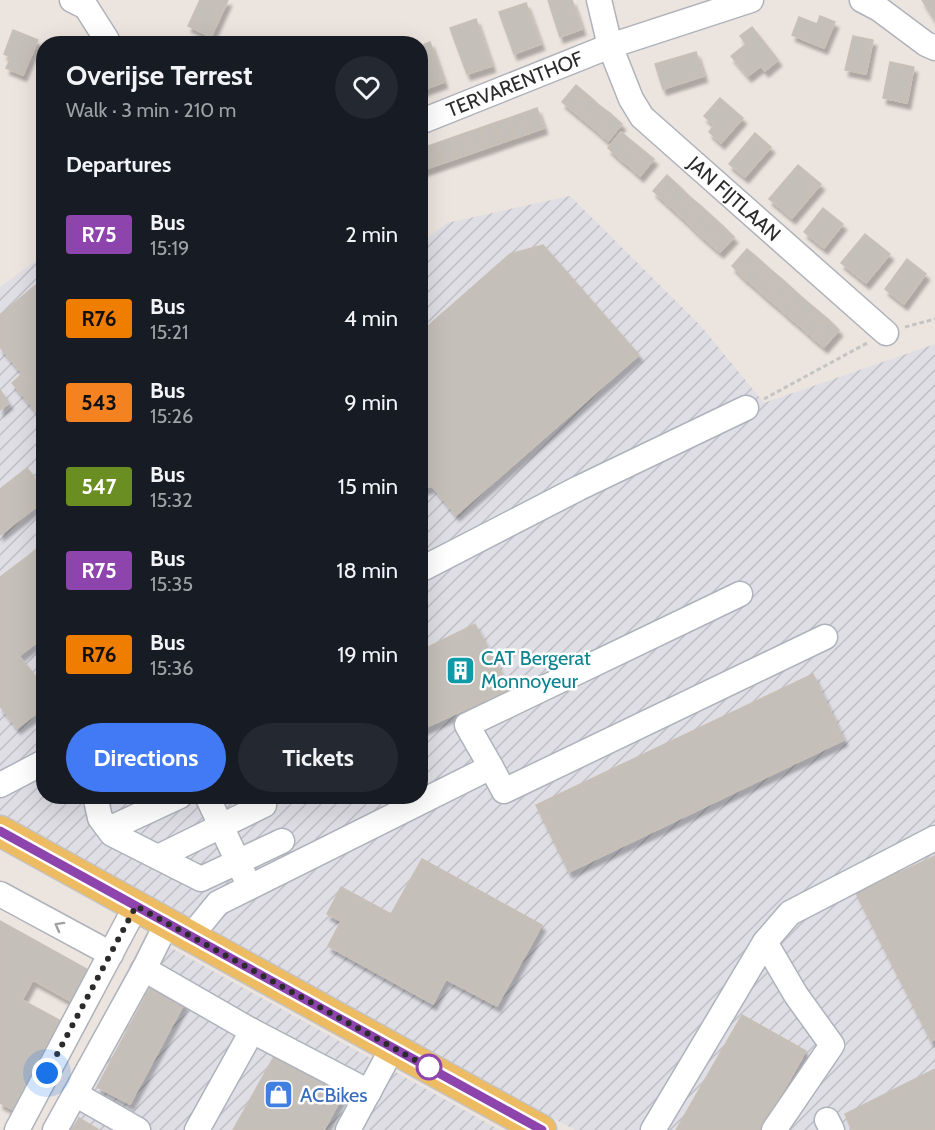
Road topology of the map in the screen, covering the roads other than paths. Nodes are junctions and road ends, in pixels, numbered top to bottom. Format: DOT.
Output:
graph roads {
  1 [pos="72,0"];
  2 [pos="599,0"];
  3 [pos="751,0"];
  4 [pos="862,0"];
  5 [pos="104,36"];
  6 [pos="610,46"];
  7 [pos="935,48"];
  8 [pos="428,119"];
  9 [pos="886,333"];
  10 [pos="746,408"];
  11 [pos="428,566"];
  12 [pos="740,594"];
  13 [pos="825,637"];
  14 [pos="36,766"];
  15 [pos="491,767"];
  16 [pos="0,785"];
  17 [pos="428,799"];
  18 [pos="97,804"];
  19 [pos="163,804"];
  20 [pos="211,804"];
  21 [pos="417,804"];
  22 [pos="264,805"];
  23 [pos="221,826"];
  24 [pos="109,829"];
  25 [pos="0,831"];
  26 [pos="935,838"];
  27 [pos="282,841"];
  28 [pos="158,857"];
  29 [pos="238,862"];
  30 [pos="250,888"];
  31 [pos="0,894"];
  32 [pos="136,906"];
  33 [pos="179,930"];
  34 [pos="765,942"];
  35 [pos="111,954"];
  36 [pos="144,969"];
  37 [pos="252,1031"];
  38 [pos="393,1047"];
  39 [pos="369,1092"];
  40 [pos="75,1094"];
  41 [pos="17,1130"];
  42 [pos="55,1130"];
  43 [pos="138,1130"];
  44 [pos="197,1130"];
  45 [pos="348,1130"];
  46 [pos="542,1130"];
  47 [pos="653,1130"];
  48 [pos="774,1130"];
  1 -- 5 [label="street"];
  2 -- 6 [label="street, JAN FIJTLAAN"];
  3 -- 6 [label="street, TERVARENTHOF"];
  4 -- 7 [label="street"];
  6 -- 8 [label="street, TERVARENTHOF"];
  6 -- 9 [label="street, JAN FIJTLAAN"];
  10 -- 11 [label="street"];
  12 -- 15 [label="street"];
  13 -- 15 [label="street"];
  14 -- 16 [label="street"];
  15 -- 17 [label="street"];
  18 -- 24 [label="street"];
  19 -- 24 [label="street"];
  20 -- 23 [label="street"];
  21 -- 30 [label="street"];
  22 -- 23 [label="street"];
  23 -- 28 [label="street"];
  23 -- 29 [label="street"];
  24 -- 28 [label="street"];
  25 -- 32 [label="main road"];
  26 -- 34 [label="street"];
  27 -- 29 [label="street"];
  28 -- 29 [label="street"];
  29 -- 30 [label="street"];
  30 -- 33 [label="street"];
  35 -- 31 [label="street, one-way"];
  32 -- 33 [label="main road"];
  32 -- 35 [label="street"];
  33 -- 36 [label="street"];
  33 -- 38 [label="main road"];
  34 -- 47 [label="street"];
  34 -- 48 [label="street"];
  35 -- 41 [label="street"];
  36 -- 37 [label="street"];
  36 -- 40 [label="street"];
  37 -- 39 [label="street"];
  37 -- 44 [label="street"];
  38 -- 39 [label="street"];
  38 -- 46 [label="main road"];
  39 -- 45 [label="street"];
  40 -- 42 [label="street"];
  40 -- 43 [label="street"];
}
